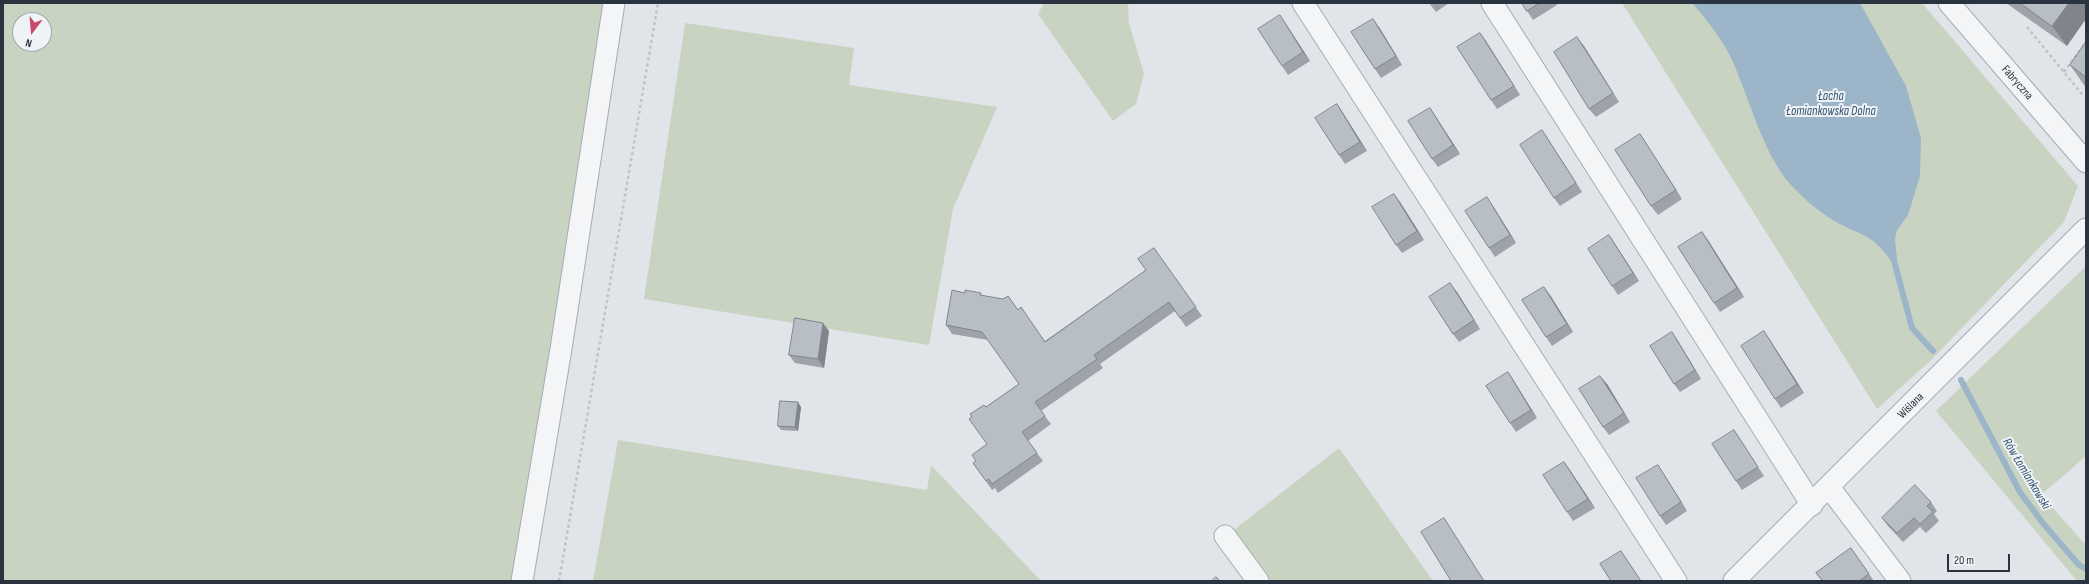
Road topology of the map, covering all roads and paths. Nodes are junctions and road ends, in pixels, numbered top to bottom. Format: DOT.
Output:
graph roads {
  1 [pos="614,3"];
  2 [pos="658,3"];
  3 [pos="1303,3"];
  4 [pos="1492,3"];
  5 [pos="1949,3"];
  6 [pos="2027,27"];
  7 [pos="2086,42"];
  8 [pos="2064,72"];
  9 [pos="2086,96"];
  10 [pos="2086,162"];
  11 [pos="2086,229"];
  12 [pos="1829,487"];
  13 [pos="1812,505"];
  14 [pos="1226,536"];
  15 [pos="522,581"];
  16 [pos="559,581"];
  17 [pos="1258,581"];
  18 [pos="1676,581"];
  19 [pos="1734,581"];
  20 [pos="1900,581"];
  1 -- 15 [label="street"];
  2 -- 16 [label="path"];
  3 -- 18 [label="street"];
  4 -- 13 [label="street"];
  5 -- 10 [label="street, Fabryczna"];
  6 -- 8 [label="path"];
  7 -- 8 [label="path"];
  8 -- 9 [label="path"];
  11 -- 12 [label="street, Wiślana"];
  12 -- 13 [label="street, Wiślana"];
  12 -- 20 [label="street"];
  13 -- 19 [label="street, Wiślana"];
  14 -- 17 [label="street"];
}
